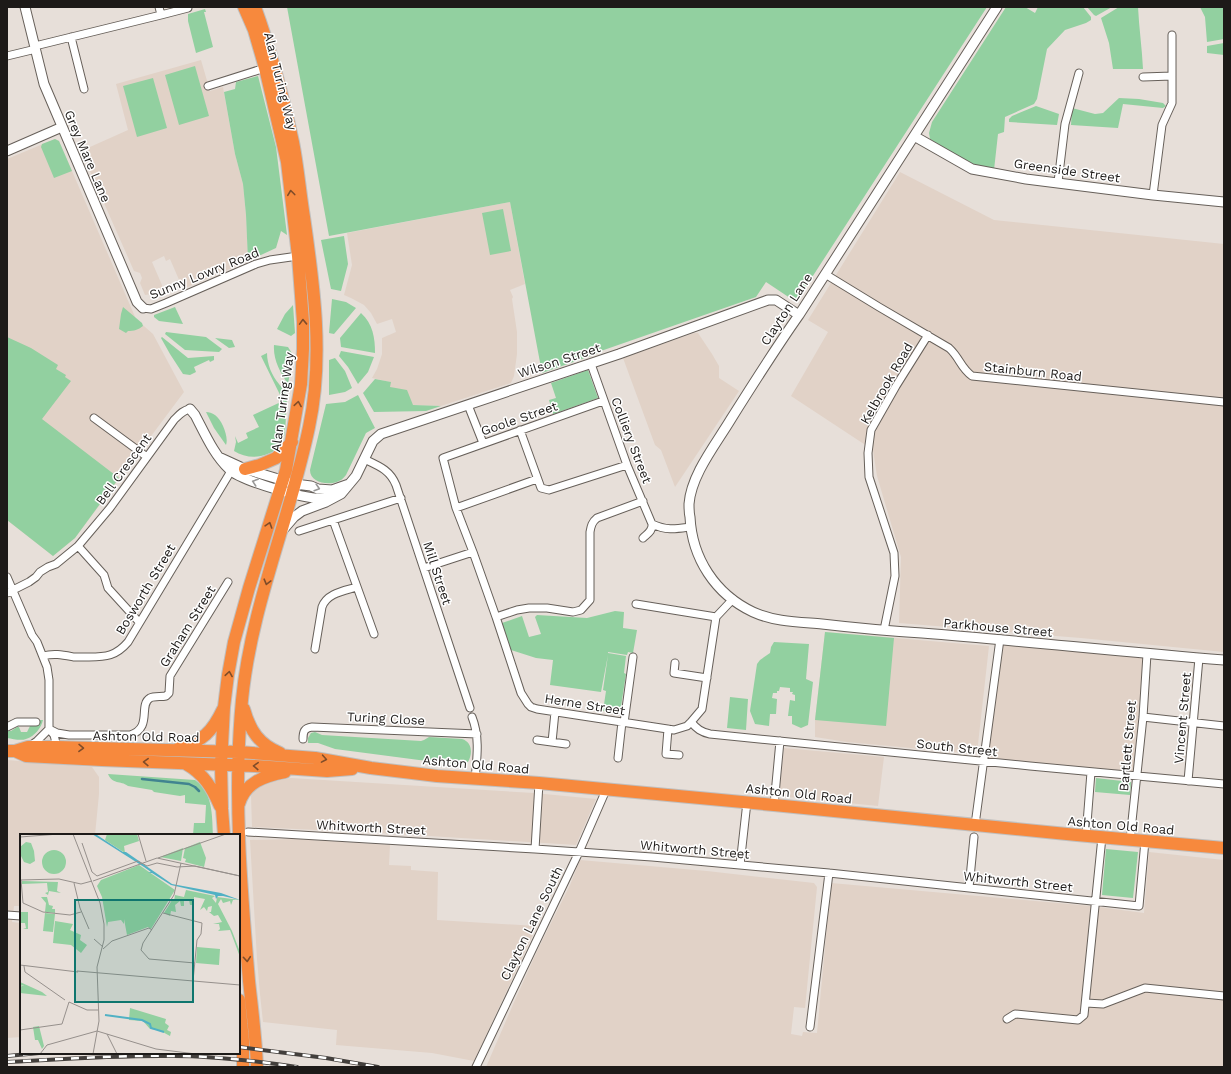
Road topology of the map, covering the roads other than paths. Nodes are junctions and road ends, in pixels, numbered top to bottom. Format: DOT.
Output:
graph roads {
  1 [pos="25,7"];
  2 [pos="159,7"];
  3 [pos="244,7"];
  4 [pos="256,7"];
  5 [pos="997,7"];
  6 [pos="188,8"];
  7 [pos="161,15"];
  8 [pos="1172,35"];
  9 [pos="71,37"];
  10 [pos="35,47"];
  11 [pos="7,56"];
  12 [pos="265,68"];
  13 [pos="1079,73"];
  14 [pos="1172,76"];
  15 [pos="1143,77"];
  16 [pos="208,86"];
  17 [pos="84,89"];
  18 [pos="62,127"];
  19 [pos="914,136"];
  20 [pos="7,151"];
  21 [pos="1058,182"];
  22 [pos="1153,195"];
  23 [pos="1224,202"];
  24 [pos="298,256"];
  25 [pos="825,274"];
  26 [pos="143,308"];
  27 [pos="799,315"];
  28 [pos="928,335"];
  29 [pos="591,364"];
  30 [pos="603,401"];
  31 [pos="1224,402"];
  32 [pos="468,405"];
  33 [pos="190,410"];
  34 [pos="94,418"];
  35 [pos="520,430"];
  36 [pos="292,442"];
  37 [pos="483,443"];
  38 [pos="218,456"];
  39 [pos="147,457"];
  40 [pos="443,458"];
  41 [pos="364,459"];
  42 [pos="627,465"];
  43 [pos="245,469"];
  44 [pos="231,471"];
  45 [pos="537,479"];
  46 [pos="350,483"];
  47 [pos="288,487"];
  48 [pos="341,494"];
  49 [pos="401,498"];
  50 [pos="643,501"];
  51 [pos="456,508"];
  52 [pos="333,520"];
  53 [pos="652,524"];
  54 [pos="690,527"];
  55 [pos="299,531"];
  56 [pos="281,532"];
  57 [pos="643,538"];
  58 [pos="78,546"];
  59 [pos="473,552"];
  60 [pos="424,568"];
  61 [pos="7,577"];
  62 [pos="228,582"];
  63 [pos="357,587"];
  64 [pos="10,592"];
  65 [pos="733,599"];
  66 [pos="636,604"];
  67 [pos="496,617"];
  68 [pos="716,617"];
  69 [pos="770,618"];
  70 [pos="140,622"];
  71 [pos="884,630"];
  72 [pos="374,634"];
  73 [pos="253,636"];
  74 [pos="1000,639"];
  75 [pos="315,649"];
  76 [pos="1147,654"];
  77 [pos="43,656"];
  78 [pos="633,658"];
  79 [pos="1199,658"];
  80 [pos="1224,660"];
  81 [pos="675,663"];
  82 [pos="707,678"];
  83 [pos="242,700"];
  84 [pos="224,707"];
  85 [pos="470,708"];
  86 [pos="555,712"];
  87 [pos="472,717"];
  88 [pos="1143,717"];
  89 [pos="36,722"];
  90 [pos="623,722"];
  91 [pos="691,722"];
  92 [pos="1194,723"];
  93 [pos="1224,726"];
  94 [pos="7,727"];
  95 [pos="49,729"];
  96 [pos="668,729"];
  97 [pos="478,734"];
  98 [pos="303,739"];
  99 [pos="537,740"];
  100 [pos="780,741"];
  101 [pos="552,742"];
  102 [pos="566,744"];
  103 [pos="28,747"];
  104 [pos="57,747"];
  105 [pos="168,750"];
  106 [pos="11,751"];
  107 [pos="230,752"];
  108 [pos="285,755"];
  109 [pos="679,755"];
  110 [pos="618,758"];
  111 [pos="983,762"];
  112 [pos="185,764"];
  113 [pos="230,765"];
  114 [pos="371,768"];
  115 [pos="302,769"];
  116 [pos="1091,772"];
  117 [pos="1137,776"];
  118 [pos="475,779"];
  119 [pos="1188,781"];
  120 [pos="539,784"];
  121 [pos="1224,784"];
  122 [pos="606,790"];
  123 [pos="747,802"];
  124 [pos="774,805"];
  125 [pos="238,808"];
  126 [pos="222,809"];
  127 [pos="974,831"];
  128 [pos="248,832"];
  129 [pos="224,834"];
  130 [pos="230,834"];
  131 [pos="239,834"];
  132 [pos="1086,836"];
  133 [pos="1102,837"];
  134 [pos="1130,840"];
  135 [pos="1145,841"];
  136 [pos="240,843"];
  137 [pos="1224,848"];
  138 [pos="535,849"];
  139 [pos="579,852"];
  140 [pos="740,865"];
  141 [pos="829,873"];
  142 [pos="969,888"];
  143 [pos="1096,901"];
  144 [pos="7,915"];
  145 [pos="20,916"];
  146 [pos="1224,996"];
  147 [pos="1086,1003"];
  148 [pos="240,1010"];
  149 [pos="1006,1019"];
  150 [pos="810,1027"];
  151 [pos="243,1067"];
  152 [pos="257,1067"];
  153 [pos="476,1067"];
  1 -- 10 [label="street, Grey Mare Lane"];
  2 -- 7 [label="street"];
  3 -- 12 [label="highway, Alan Turing Way"];
  4 -- 47 [label="highway, Alan Turing Way"];
  5 -- 19 [label="street, Clayton Lane"];
  6 -- 7 [label="street"];
  7 -- 9 [label="street"];
  8 -- 14 [label="street"];
  9 -- 10 [label="street"];
  9 -- 17 [label="street"];
  10 -- 11 [label="street"];
  10 -- 18 [label="street, Grey Mare Lane"];
  12 -- 16 [label="street"];
  24 -- 12 [label="highway, Alan Turing Way, one-way"];
  13 -- 21 [label="street"];
  14 -- 15 [label="street"];
  14 -- 22 [label="street"];
  18 -- 20 [label="street"];
  18 -- 26 [label="street, Grey Mare Lane"];
  19 -- 21 [label="street, Greenside Street"];
  19 -- 25 [label="street, Clayton Lane"];
  21 -- 22 [label="street, Greenside Street"];
  22 -- 23 [label="street, Greenside Street"];
  24 -- 26 [label="street, Sunny Lowry Road"];
  36 -- 24 [label="highway, Alan Turing Way, one-way"];
  25 -- 27 [label="street, Clayton Lane"];
  25 -- 28 [label="street, Stainburn Road"];
  27 -- 29 [label="street, Wilson Street"];
  27 -- 54 [label="street, Clayton Lane"];
  28 -- 31 [label="street, Stainburn Road"];
  28 -- 71 [label="street, Kelbrook Road"];
  29 -- 30 [label="street, Colliery Street"];
  29 -- 32 [label="street, Wilson Street"];
  30 -- 35 [label="street, Goole Street"];
  30 -- 42 [label="street, Colliery Street"];
  32 -- 37 [label="street"];
  32 -- 41 [label="street, Wilson Street"];
  33 -- 38 [label="street"];
  33 -- 39 [label="street, Bell Crescent"];
  34 -- 39 [label="street"];
  35 -- 37 [label="street, Goole Street"];
  35 -- 45 [label="street"];
  36 -- 43 [label="highway"];
  36 -- 47 [label="highway, Alan Turing Way"];
  37 -- 40 [label="street, Goole Street"];
  38 -- 43 [label="street"];
  38 -- 44 [label="street"];
  39 -- 58 [label="street, Bell Crescent"];
  40 -- 51 [label="street, Herne Street"];
  41 -- 46 [label="street, Wilson Street"];
  41 -- 49 [label="street, Mill Street"];
  42 -- 45 [label="street"];
  42 -- 50 [label="street, Colliery Street"];
  43 -- 47 [label="street"];
  47 -- 44 [label="street, one-way"];
  44 -- 70 [label="street, Bosworth Street"];
  45 -- 51 [label="street"];
  47 -- 46 [label="street, one-way"];
  46 -- 48 [label="street, Wilson Street"];
  47 -- 48 [label="street"];
  47 -- 56 [label="highway, Alan Turing Way"];
  84 -- 47 [label="highway, Alan Turing Way, one-way"];
  48 -- 56 [label="street, Wilson Street"];
  49 -- 52 [label="street"];
  49 -- 60 [label="street, Mill Street"];
  50 -- 53 [label="street, Colliery Street"];
  50 -- 67 [label="street"];
  51 -- 59 [label="street, Herne Street"];
  52 -- 55 [label="street"];
  52 -- 63 [label="street"];
  53 -- 54 [label="street"];
  53 -- 57 [label="street"];
  54 -- 65 [label="street, Clayton Lane"];
  56 -- 73 [label="highway, Alan Turing Way, one-way"];
  58 -- 64 [label="street, Bell Crescent"];
  58 -- 70 [label="street"];
  59 -- 60 [label="street"];
  59 -- 67 [label="street, Herne Street"];
  60 -- 85 [label="street, Mill Street"];
  61 -- 64 [label="street"];
  62 -- 95 [label="street, Graham Street"];
  63 -- 72 [label="street"];
  63 -- 75 [label="street"];
  64 -- 77 [label="street"];
  65 -- 68 [label="street"];
  65 -- 69 [label="street, Clayton Lane"];
  66 -- 68 [label="street"];
  67 -- 86 [label="street, Herne Street"];
  68 -- 82 [label="street"];
  69 -- 71 [label="street, Parkhouse Street"];
  70 -- 77 [label="street, Bosworth Street"];
  71 -- 74 [label="street, Parkhouse Street"];
  73 -- 83 [label="highway, Alan Turing Way"];
  73 -- 107 [label="highway"];
  74 -- 76 [label="street, Parkhouse Street"];
  74 -- 111 [label="street"];
  76 -- 79 [label="street, Parkhouse Street"];
  76 -- 88 [label="street, Bartlett Street"];
  77 -- 95 [label="street"];
  78 -- 90 [label="street"];
  79 -- 80 [label="street, Parkhouse Street"];
  79 -- 92 [label="street, Vincent Street"];
  81 -- 82 [label="street"];
  82 -- 91 [label="street"];
  83 -- 107 [label="highway, Alan Turing Way"];
  83 -- 108 [label="highway"];
  84 -- 105 [label="highway"];
  84 -- 107 [label="highway, Alan Turing Way"];
  86 -- 90 [label="street, Herne Street"];
  86 -- 101 [label="street"];
  87 -- 97 [label="street"];
  88 -- 92 [label="street"];
  88 -- 117 [label="street, Bartlett Street"];
  89 -- 94 [label="street"];
  90 -- 96 [label="street, Herne Street"];
  90 -- 110 [label="street"];
  91 -- 96 [label="street, Herne Street"];
  91 -- 100 [label="street, South Street"];
  92 -- 93 [label="street"];
  92 -- 119 [label="street, Vincent Street"];
  95 -- 103 [label="street"];
  95 -- 104 [label="street"];
  96 -- 109 [label="street"];
  97 -- 98 [label="street, Turing Close"];
  97 -- 118 [label="street"];
  99 -- 101 [label="street"];
  100 -- 111 [label="street, South Street"];
  100 -- 124 [label="street"];
  101 -- 102 [label="street"];
  103 -- 104 [label="highway, Ashton Old Road"];
  103 -- 106 [label="highway, Ashton Old Road"];
  104 -- 105 [label="highway, Ashton Old Road, one-way"];
  105 -- 107 [label="highway, Ashton Old Road"];
  112 -- 106 [label="highway, Ashton Old Road, one-way"];
  107 -- 108 [label="highway, Ashton Old Road"];
  107 -- 113 [label="highway"];
  107 -- 113 [label="highway"];
  108 -- 114 [label="highway, Ashton Old Road, one-way"];
  111 -- 116 [label="street, South Street"];
  111 -- 127 [label="street"];
  112 -- 113 [label="highway, Ashton Old Road"];
  112 -- 126 [label="highway"];
  115 -- 113 [label="highway, Ashton Old Road, one-way"];
  113 -- 125 [label="highway"];
  113 -- 126 [label="highway"];
  113 -- 130 [label="highway"];
  114 -- 115 [label="highway, Ashton Old Road"];
  114 -- 118 [label="highway, Ashton Old Road"];
  115 -- 125 [label="highway"];
  116 -- 117 [label="street, South Street"];
  116 -- 132 [label="street"];
  117 -- 119 [label="street, South Street"];
  117 -- 134 [label="street, Bartlett Street"];
  118 -- 120 [label="highway, Ashton Old Road"];
  119 -- 121 [label="street, South Street"];
  120 -- 122 [label="highway, Ashton Old Road"];
  120 -- 138 [label="street"];
  122 -- 123 [label="highway, Ashton Old Road"];
  122 -- 139 [label="street, Clayton Lane South"];
  123 -- 124 [label="highway, Ashton Old Road"];
  123 -- 140 [label="street"];
  124 -- 127 [label="highway, Ashton Old Road"];
  125 -- 131 [label="highway, one-way"];
  126 -- 129 [label="highway"];
  127 -- 132 [label="highway, Ashton Old Road"];
  127 -- 142 [label="street"];
  128 -- 138 [label="street, Whitworth Street"];
  132 -- 133 [label="highway, Ashton Old Road"];
  133 -- 134 [label="highway, Ashton Old Road"];
  133 -- 143 [label="street"];
  134 -- 135 [label="highway, Ashton Old Road"];
  135 -- 137 [label="highway, Ashton Old Road"];
  135 -- 143 [label="street, Whitworth Street"];
  136 -- 152 [label="highway, one-way"];
  138 -- 139 [label="street, Whitworth Street"];
  139 -- 140 [label="street, Whitworth Street"];
  139 -- 153 [label="street, Clayton Lane South"];
  140 -- 141 [label="street, Whitworth Street"];
  141 -- 142 [label="street, Whitworth Street"];
  141 -- 150 [label="street"];
  142 -- 143 [label="street, Whitworth Street"];
  143 -- 147 [label="street"];
  144 -- 145 [label="street"];
  146 -- 147 [label="street"];
  147 -- 149 [label="street"];
  148 -- 151 [label="highway"];
}
